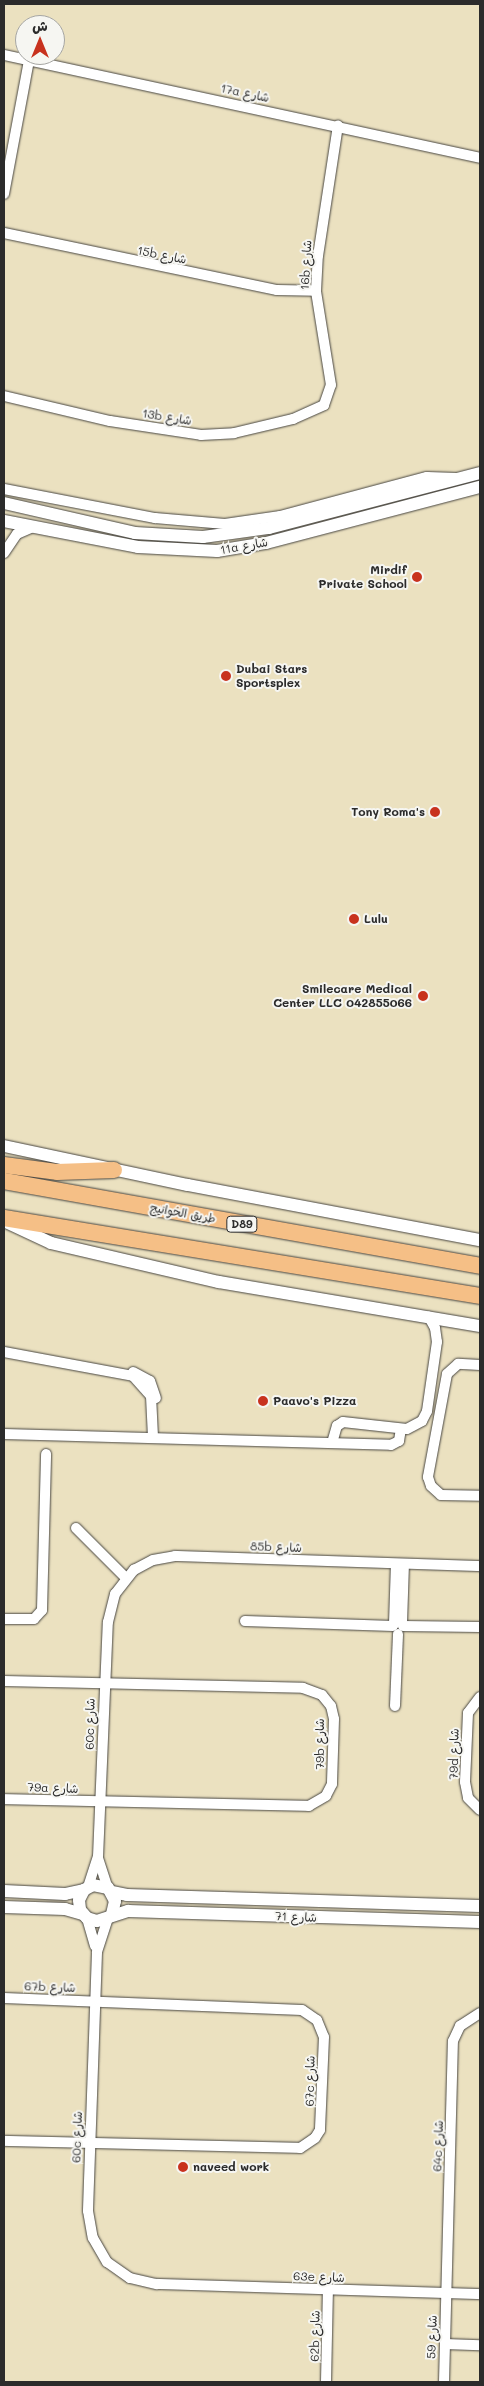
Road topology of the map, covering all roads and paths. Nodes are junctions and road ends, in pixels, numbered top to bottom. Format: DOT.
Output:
graph roads {
  1 [pos="28,65"];
  2 [pos="48,65"];
  3 [pos="338,126"];
  4 [pos="480,158"];
  5 [pos="4,194"];
  6 [pos="4,233"];
  7 [pos="316,290"];
  8 [pos="4,396"];
  9 [pos="324,405"];
  10 [pos="480,473"];
  11 [pos="460,478"];
  12 [pos="480,486"];
  13 [pos="4,489"];
  14 [pos="4,503"];
  15 [pos="4,510"];
  16 [pos="57,516"];
  17 [pos="4,521"];
  18 [pos="34,527"];
  19 [pos="4,553"];
  20 [pos="4,1146"];
  21 [pos="4,1164"];
  22 [pos="114,1170"];
  23 [pos="4,1181"];
  24 [pos="4,1220"];
  25 [pos="480,1240"];
  26 [pos="480,1266"];
  27 [pos="480,1296"];
  28 [pos="429,1317"];
  29 [pos="480,1326"];
  30 [pos="4,1352"];
  31 [pos="480,1365"];
  32 [pos="401,1429"];
  33 [pos="4,1434"];
  34 [pos="153,1437"];
  35 [pos="332,1443"];
  36 [pos="46,1454"];
  37 [pos="480,1496"];
  38 [pos="76,1528"];
  39 [pos="400,1564"];
  40 [pos="480,1566"];
  41 [pos="126,1578"];
  42 [pos="4,1619"];
  43 [pos="245,1620"];
  44 [pos="108,1622"];
  45 [pos="398,1627"];
  46 [pos="480,1628"];
  47 [pos="4,1680"];
  48 [pos="103,1683"];
  49 [pos="480,1697"];
  50 [pos="395,1706"];
  51 [pos="4,1799"];
  52 [pos="101,1802"];
  53 [pos="480,1810"];
  54 [pos="98,1857"];
  55 [pos="86,1889"];
  56 [pos="110,1890"];
  57 [pos="4,1891"];
  58 [pos="480,1906"];
  59 [pos="4,1907"];
  60 [pos="85,1916"];
  61 [pos="110,1916"];
  62 [pos="480,1922"];
  63 [pos="97,1952"];
  64 [pos="4,1998"];
  65 [pos="94,2002"];
  66 [pos="480,2013"];
  67 [pos="4,2141"];
  68 [pos="89,2144"];
  69 [pos="157,2284"];
  70 [pos="328,2290"];
  71 [pos="446,2293"];
  72 [pos="480,2294"];
  73 [pos="445,2344"];
  74 [pos="480,2345"];
  75 [pos="326,2382"];
  76 [pos="444,2382"];
  1 -- 5 [label="street"];
  2 -- 3 [label="street, 17a شارع"];
  3 -- 4 [label="street, 17a شارع"];
  3 -- 7 [label="street, 16b شارع"];
  6 -- 7 [label="street, 15b شارع"];
  7 -- 9 [label="street, 16b شارع"];
  8 -- 9 [label="street, 13b شارع"];
  10 -- 11 [label="street, 11a شارع"];
  11 -- 13 [label="street, 11a شارع"];
  11 -- 16 [label="street, 11a شارع"];
  12 -- 18 [label="street, 11a شارع"];
  14 -- 16 [label="street, 11a شارع"];
  15 -- 16 [label="street"];
  17 -- 18 [label="street, 11a شارع"];
  18 -- 19 [label="street"];
  20 -- 22 [label="street"];
  21 -- 22 [label="highway"];
  22 -- 25 [label="street"];
  23 -- 26 [label="highway, طريق الخوانيج / D89"];
  24 -- 27 [label="highway"];
  24 -- 28 [label="street"];
  28 -- 29 [label="street"];
  28 -- 32 [label="street"];
  30 -- 34 [label="street"];
  31 -- 37 [label="street"];
  32 -- 35 [label="street"];
  32 -- 35 [label="street"];
  33 -- 34 [label="street"];
  34 -- 35 [label="street"];
  36 -- 42 [label="street"];
  38 -- 41 [label="street"];
  39 -- 40 [label="street, 85b شارع"];
  39 -- 41 [label="street, 85b شارع"];
  39 -- 45 [label="street"];
  41 -- 44 [label="street, 85b شارع"];
  43 -- 45 [label="street"];
  44 -- 48 [label="street, 60c شارع"];
  45 -- 46 [label="street"];
  45 -- 50 [label="street"];
  47 -- 48 [label="street, 79b شارع"];
  48 -- 52 [label="street, 60c شارع"];
  48 -- 52 [label="street, 79b شارع"];
  49 -- 53 [label="street, 79d شارع"];
  51 -- 52 [label="street, 79a شارع"];
  52 -- 54 [label="street, 60c شارع"];
  54 -- 55 [label="street, 60c شارع"];
  54 -- 56 [label="street, 60c شارع"];
  55 -- 56 [label="street"];
  55 -- 57 [label="street"];
  55 -- 60 [label="street"];
  56 -- 58 [label="street, شارع 71"];
  56 -- 61 [label="street"];
  59 -- 60 [label="street"];
  60 -- 61 [label="street"];
  60 -- 63 [label="street, 60c شارع"];
  61 -- 62 [label="street, شارع 71"];
  61 -- 63 [label="street, 60c شارع"];
  63 -- 65 [label="street, 60c شارع"];
  64 -- 65 [label="street, 67b شارع"];
  65 -- 68 [label="street, 60c شارع"];
  65 -- 68 [label="street, 67c شارع"];
  66 -- 71 [label="street, 64c شارع"];
  67 -- 68 [label="street"];
  68 -- 69 [label="street, 60c شارع"];
  69 -- 70 [label="street, 63e شارع"];
  70 -- 71 [label="street, 63e شارع"];
  70 -- 75 [label="street, 62b شارع"];
  71 -- 72 [label="street, 63e شارع"];
  71 -- 73 [label="street, شارع 59"];
  73 -- 74 [label="street"];
  73 -- 76 [label="street, شارع 59"];
}
